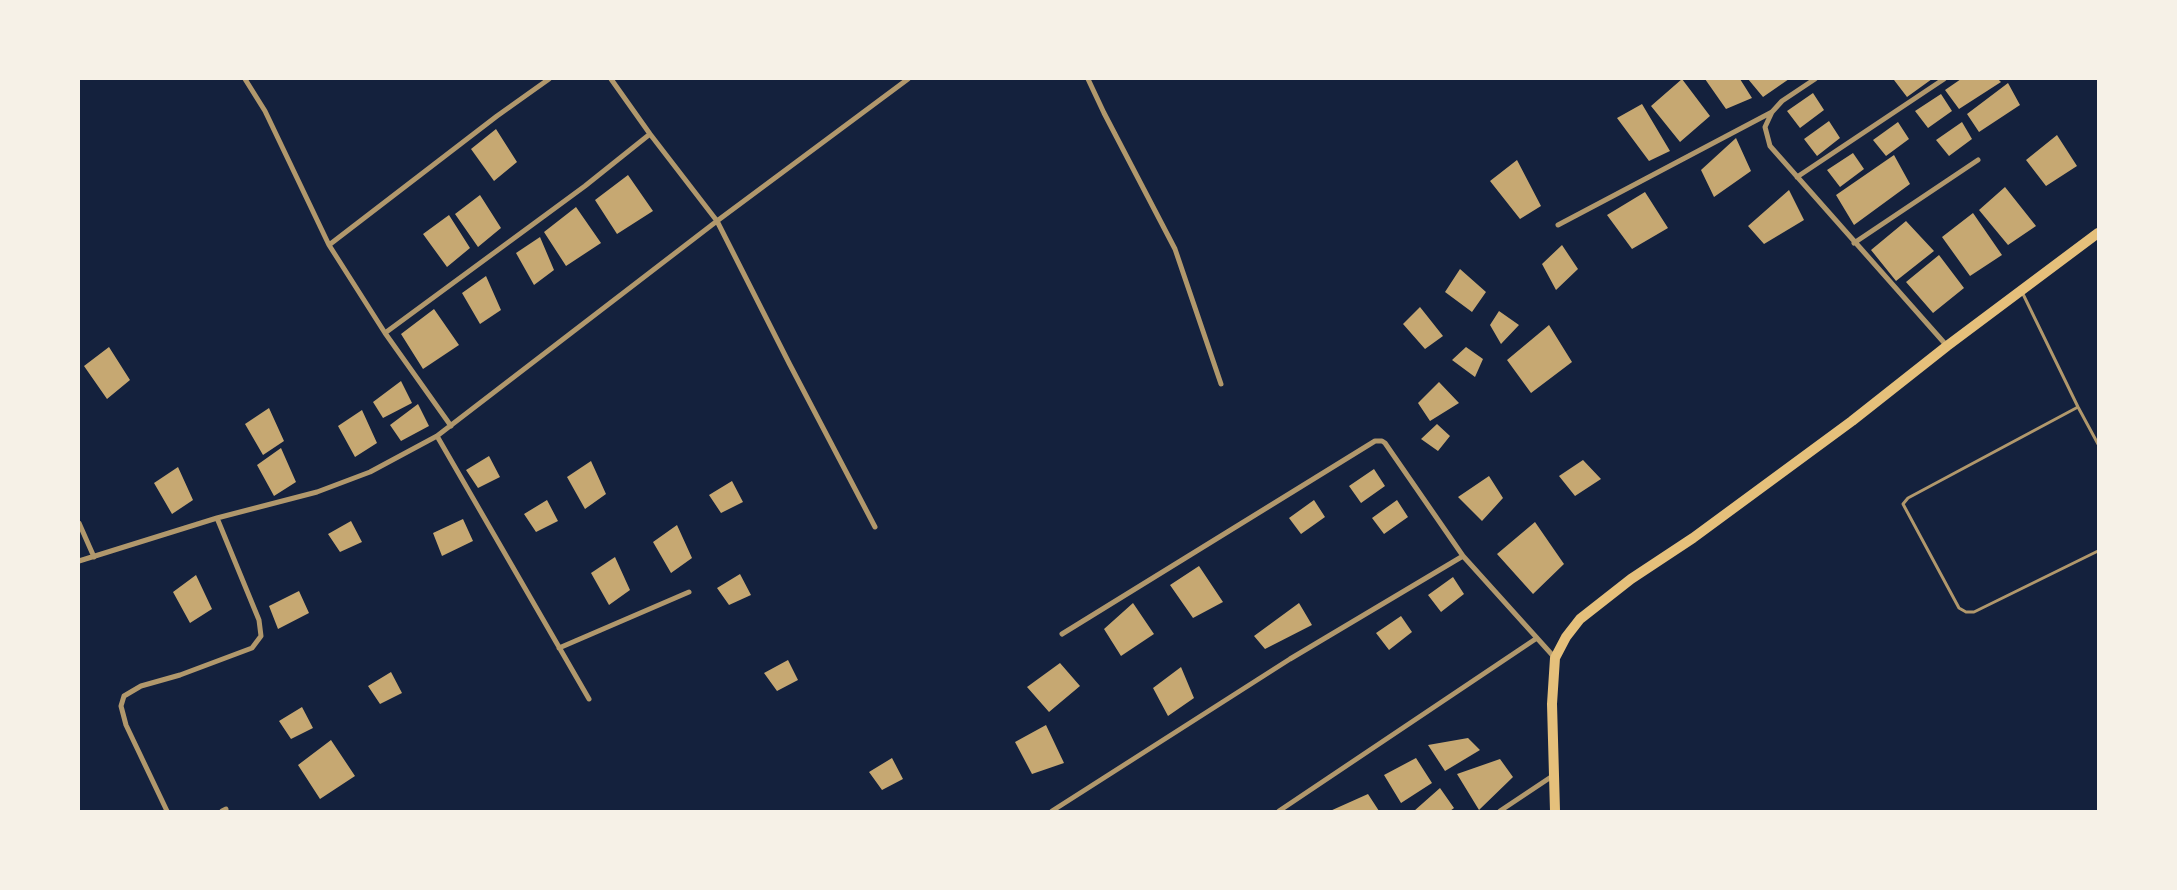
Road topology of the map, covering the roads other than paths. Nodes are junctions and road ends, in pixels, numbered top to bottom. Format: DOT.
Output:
graph roads {
  1 [pos="246,79"];
  2 [pos="549,79"];
  3 [pos="611,79"];
  4 [pos="908,79"];
  5 [pos="1088,79"];
  6 [pos="1816,79"];
  7 [pos="1944,79"];
  8 [pos="1772,112"];
  9 [pos="650,134"];
  10 [pos="1978,160"];
  11 [pos="1797,177"];
  12 [pos="717,221"];
  13 [pos="1558,225"];
  14 [pos="2098,233"];
  15 [pos="1854,243"];
  16 [pos="329,245"];
  17 [pos="2022,292"];
  18 [pos="385,333"];
  19 [pos="1947,346"];
  20 [pos="1221,384"];
  21 [pos="2078,407"];
  22 [pos="451,426"];
  23 [pos="438,436"];
  24 [pos="2098,444"];
  25 [pos="217,518"];
  26 [pos="79,524"];
  27 [pos="875,527"];
  28 [pos="2098,551"];
  29 [pos="1463,556"];
  30 [pos="94,557"];
  31 [pos="79,562"];
  32 [pos="689,592"];
  33 [pos="1062,634"];
  34 [pos="1538,638"];
  35 [pos="559,648"];
  36 [pos="1555,658"];
  37 [pos="588,699"];
  38 [pos="1554,775"];
  39 [pos="167,811"];
  40 [pos="1052,811"];
  41 [pos="1278,811"];
  42 [pos="1500,811"];
  43 [pos="1555,811"];
  1 -- 16 [label="street"];
  2 -- 16 [label="street"];
  3 -- 9 [label="street"];
  4 -- 12 [label="street"];
  5 -- 20 [label="street"];
  6 -- 8 [label="street"];
  7 -- 11 [label="street"];
  8 -- 11 [label="street"];
  8 -- 13 [label="street"];
  9 -- 12 [label="street"];
  9 -- 18 [label="street"];
  10 -- 15 [label="street"];
  11 -- 15 [label="street"];
  12 -- 22 [label="street"];
  12 -- 27 [label="street"];
  14 -- 17 [label="main road"];
  15 -- 19 [label="street"];
  16 -- 18 [label="street"];
  17 -- 19 [label="main road"];
  17 -- 21 [label="lane"];
  18 -- 22 [label="street"];
  19 -- 36 [label="main road"];
  21 -- 24 [label="lane"];
  21 -- 28 [label="lane"];
  22 -- 23 [label="street"];
  23 -- 25 [label="street"];
  23 -- 35 [label="street"];
  25 -- 30 [label="street"];
  25 -- 39 [label="street"];
  26 -- 30 [label="street"];
  29 -- 33 [label="street"];
  29 -- 34 [label="street"];
  29 -- 40 [label="street"];
  30 -- 31 [label="street"];
  32 -- 35 [label="street"];
  34 -- 36 [label="street"];
  34 -- 41 [label="street"];
  35 -- 37 [label="street"];
  36 -- 38 [label="main road"];
  38 -- 42 [label="street"];
  38 -- 43 [label="main road"];
}
